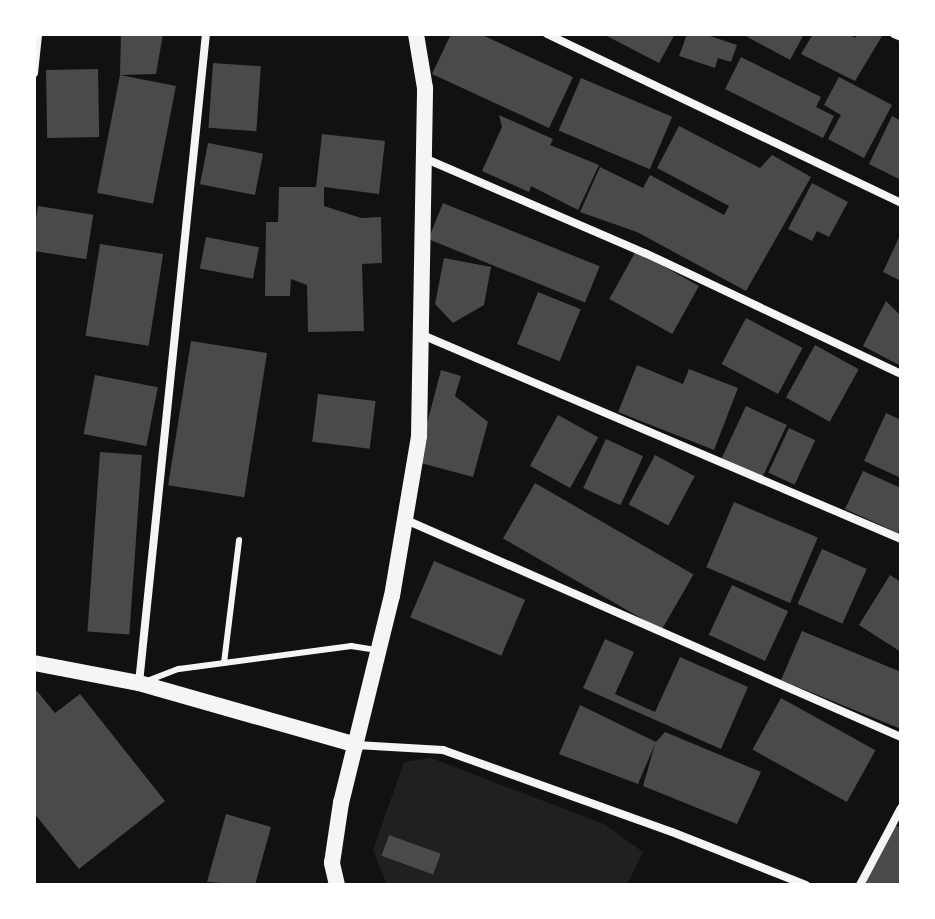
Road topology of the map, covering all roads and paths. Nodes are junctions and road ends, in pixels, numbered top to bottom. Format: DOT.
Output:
graph roads {
  1 [pos="38,34"];
  2 [pos="206,34"];
  3 [pos="416,34"];
  4 [pos="547,34"];
  5 [pos="894,34"];
  6 [pos="901,37"];
  7 [pos="34,73"];
  8 [pos="423,158"];
  9 [pos="901,203"];
  10 [pos="420,334"];
  11 [pos="901,374"];
  12 [pos="405,520"];
  13 [pos="901,539"];
  14 [pos="239,540"];
  15 [pos="379,651"];
  16 [pos="34,663"];
  17 [pos="224,663"];
  18 [pos="139,683"];
  19 [pos="901,737"];
  20 [pos="356,745"];
  21 [pos="901,808"];
  22 [pos="337,885"];
  23 [pos="806,885"];
  24 [pos="860,885"];
  1 -- 7 [label="street"];
  2 -- 18 [label="street"];
  3 -- 8 [label="main road"];
  4 -- 9 [label="street"];
  5 -- 6 [label="street"];
  8 -- 10 [label="main road"];
  8 -- 11 [label="street"];
  10 -- 12 [label="main road"];
  10 -- 13 [label="street"];
  12 -- 15 [label="main road"];
  12 -- 19 [label="street"];
  14 -- 17 [label="lane"];
  15 -- 17 [label="lane"];
  15 -- 20 [label="main road"];
  16 -- 18 [label="main road"];
  17 -- 18 [label="lane"];
  18 -- 20 [label="main road"];
  20 -- 22 [label="main road"];
  20 -- 23 [label="street"];
  21 -- 24 [label="street"];
}
